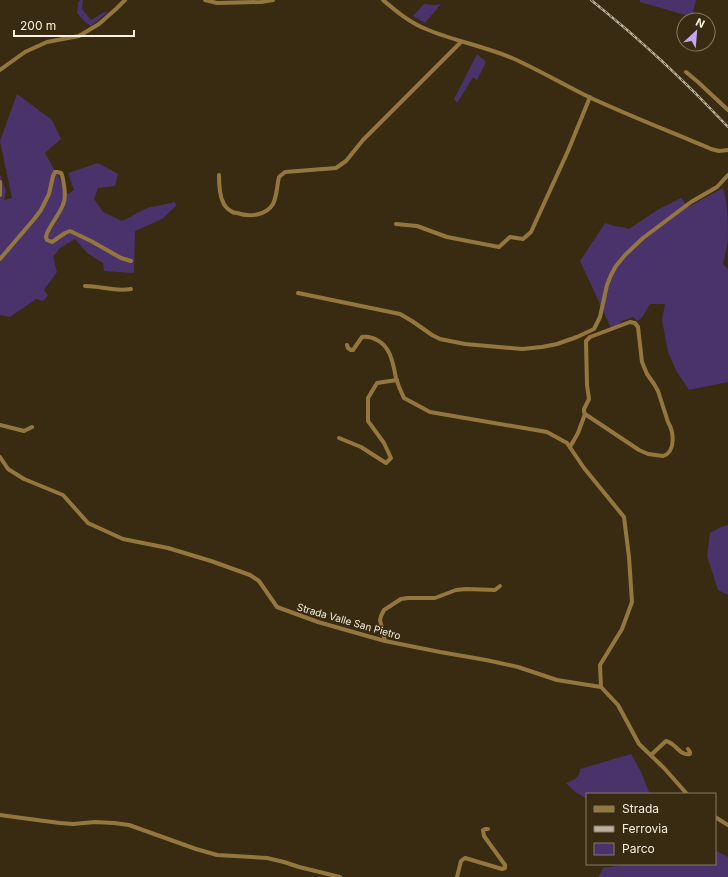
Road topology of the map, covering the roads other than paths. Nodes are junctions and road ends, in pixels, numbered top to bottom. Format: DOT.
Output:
graph roads {
  1 [pos="125,0"];
  2 [pos="205,0"];
  3 [pos="273,0"];
  4 [pos="383,0"];
  5 [pos="461,42"];
  6 [pos="0,70"];
  7 [pos="686,72"];
  8 [pos="590,97"];
  9 [pos="728,110"];
  10 [pos="726,152"];
  11 [pos="219,175"];
  12 [pos="728,176"];
  13 [pos="0,182"];
  14 [pos="0,195"];
  15 [pos="396,224"];
  16 [pos="0,259"];
  17 [pos="131,261"];
  18 [pos="85,286"];
  19 [pos="131,289"];
  20 [pos="298,293"];
  21 [pos="578,337"];
  22 [pos="585,343"];
  23 [pos="348,345"];
  24 [pos="397,380"];
  25 [pos="585,414"];
  26 [pos="0,425"];
  27 [pos="32,428"];
  28 [pos="339,438"];
  29 [pos="570,447"];
  30 [pos="0,457"];
  31 [pos="500,586"];
  32 [pos="385,641"];
  33 [pos="601,687"];
  34 [pos="688,749"];
  35 [pos="651,755"];
  36 [pos="686,793"];
  37 [pos="0,815"];
  38 [pos="716,818"];
  39 [pos="728,825"];
  40 [pos="488,829"];
  41 [pos="340,877"];
  42 [pos="457,877"];
  1 -- 6 [label="street"];
  2 -- 3 [label="street"];
  4 -- 5 [label="street"];
  5 -- 8 [label="street"];
  5 -- 11 [label="street"];
  7 -- 9 [label="street"];
  8 -- 10 [label="street"];
  8 -- 15 [label="street"];
  12 -- 21 [label="street"];
  13 -- 14 [label="street"];
  16 -- 17 [label="street"];
  18 -- 19 [label="street"];
  20 -- 21 [label="street"];
  21 -- 22 [label="street"];
  22 -- 25 [label="street"];
  22 -- 25 [label="street"];
  23 -- 24 [label="street"];
  24 -- 28 [label="street"];
  24 -- 29 [label="street"];
  25 -- 29 [label="street"];
  26 -- 27 [label="street"];
  29 -- 33 [label="street"];
  30 -- 32 [label="street, Strada Valle San Pietro"];
  31 -- 32 [label="street"];
  32 -- 33 [label="street, Strada Valle San Pietro"];
  33 -- 35 [label="street"];
  34 -- 35 [label="street"];
  35 -- 36 [label="street"];
  37 -- 41 [label="street"];
  38 -- 39 [label="street"];
  40 -- 42 [label="street"];
}
